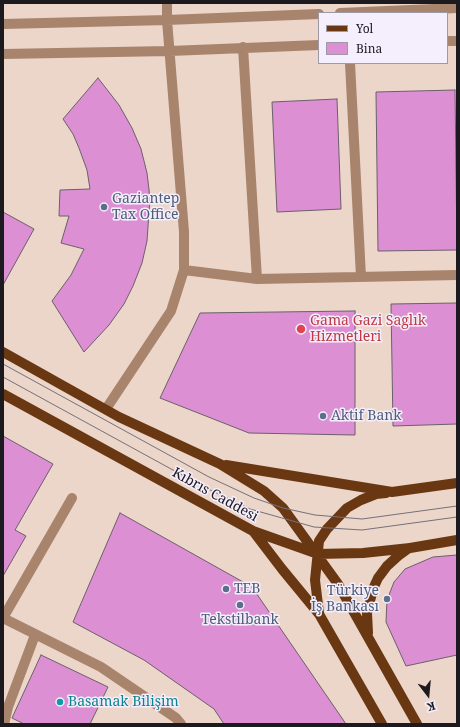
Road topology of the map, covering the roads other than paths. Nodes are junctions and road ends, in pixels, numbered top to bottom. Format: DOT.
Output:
graph roads {
  1 [pos="168,3"];
  2 [pos="457,8"];
  3 [pos="363,12"];
  4 [pos="318,14"];
  5 [pos="167,20"];
  6 [pos="3,24"];
  7 [pos="318,45"];
  8 [pos="243,47"];
  9 [pos="170,50"];
  10 [pos="3,54"];
  11 [pos="350,64"];
  12 [pos="184,270"];
  13 [pos="457,275"];
  14 [pos="361,277"];
  15 [pos="257,279"];
  16 [pos="3,352"];
  17 [pos="3,394"];
  18 [pos="106,409"];
  19 [pos="220,464"];
  20 [pos="457,483"];
  21 [pos="392,492"];
  22 [pos="72,498"];
  23 [pos="253,531"];
  24 [pos="457,540"];
  25 [pos="410,548"];
  26 [pos="318,554"];
  27 [pos="319,614"];
  28 [pos="3,618"];
  29 [pos="34,635"];
  30 [pos="369,637"];
  31 [pos="4,724"];
  32 [pos="181,724"];
  33 [pos="382,724"];
  34 [pos="417,724"];
  1 -- 5 [label="street"];
  2 -- 3 [label="street"];
  4 -- 5 [label="street"];
  5 -- 6 [label="street"];
  5 -- 9 [label="street"];
  7 -- 8 [label="street"];
  8 -- 9 [label="street"];
  8 -- 15 [label="street"];
  9 -- 10 [label="street"];
  9 -- 12 [label="street"];
  11 -- 14 [label="street"];
  12 -- 15 [label="street"];
  12 -- 18 [label="street"];
  13 -- 14 [label="street"];
  14 -- 15 [label="street"];
  16 -- 18 [label="main road"];
  17 -- 23 [label="main road, Kıbrıs Caddesi"];
  18 -- 19 [label="main road"];
  19 -- 21 [label="main road"];
  19 -- 26 [label="main road"];
  20 -- 21 [label="main road"];
  21 -- 26 [label="main road"];
  22 -- 28 [label="street"];
  23 -- 26 [label="main road"];
  23 -- 27 [label="main road, Kıbrıs Caddesi"];
  24 -- 25 [label="main road"];
  25 -- 26 [label="main road"];
  25 -- 30 [label="main road"];
  26 -- 27 [label="main road"];
  26 -- 30 [label="main road"];
  27 -- 33 [label="main road, Kıbrıs Caddesi"];
  28 -- 29 [label="street"];
  29 -- 31 [label="street"];
  29 -- 32 [label="street"];
  30 -- 34 [label="main road"];
}
